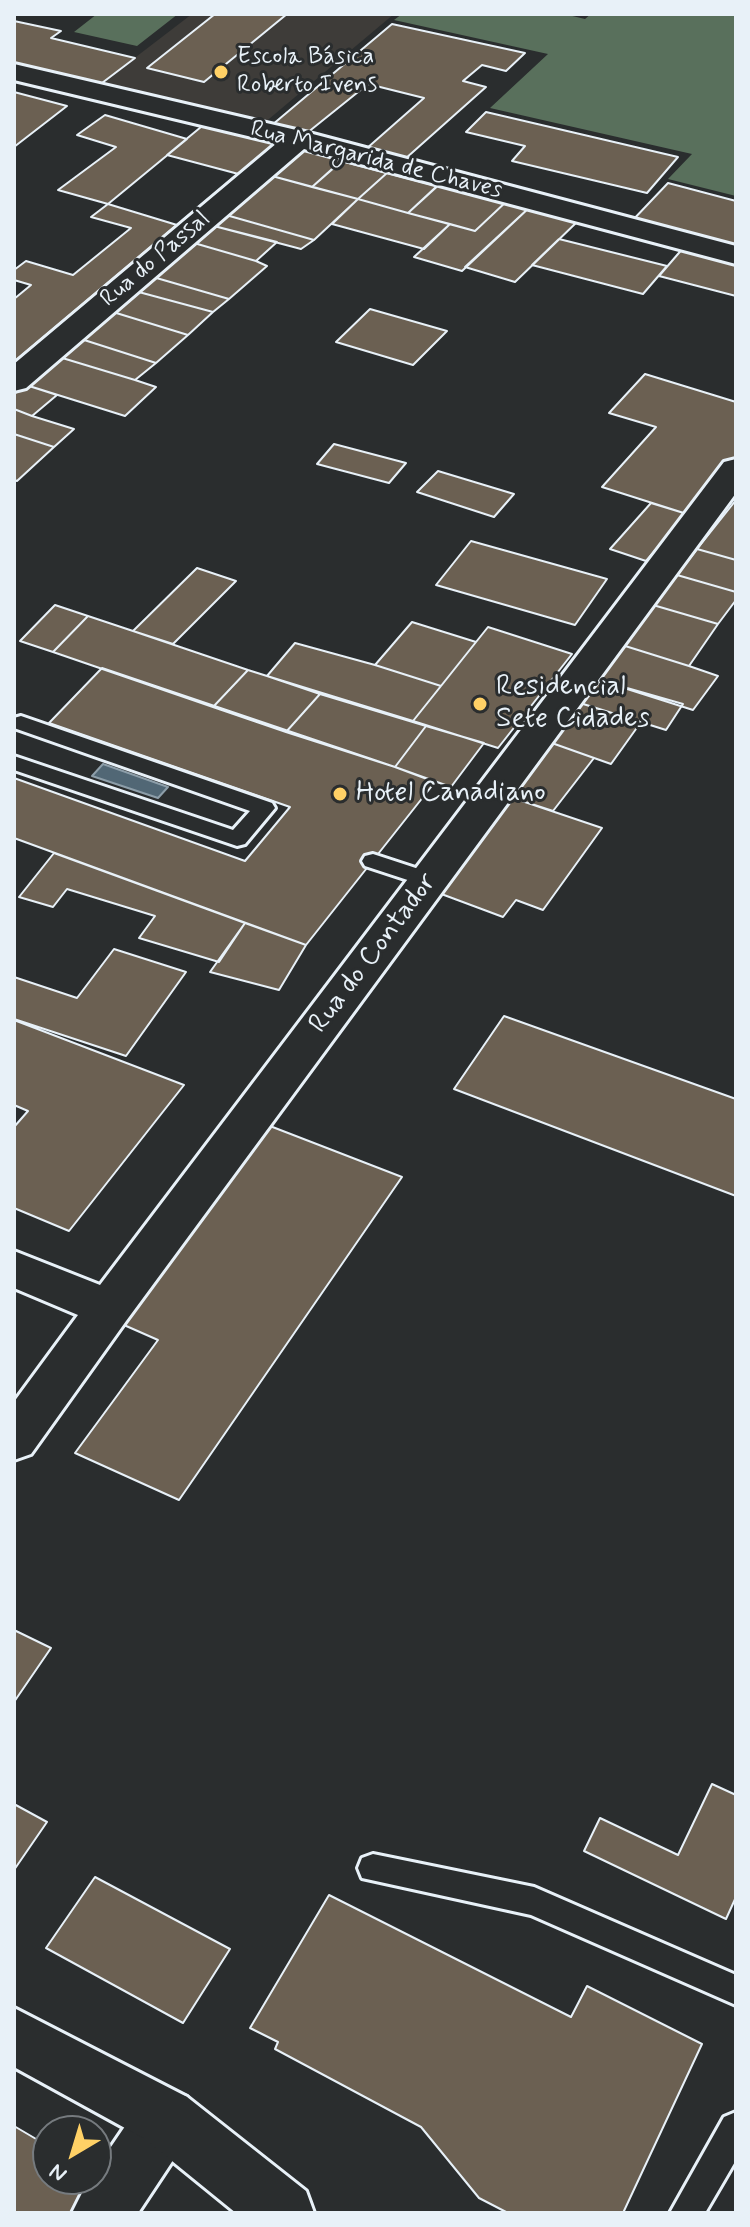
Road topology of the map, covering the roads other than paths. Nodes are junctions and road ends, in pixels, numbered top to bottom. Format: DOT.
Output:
graph roads {
  1 [pos="14,72"];
  2 [pos="299,139"];
  3 [pos="736,255"];
  4 [pos="14,381"];
  5 [pos="736,469"];
  6 [pos="21,723"];
  7 [pos="14,763"];
  8 [pos="373,861"];
  9 [pos="429,880"];
  10 [pos="14,1269"];
  11 [pos="109,1308"];
  12 [pos="14,1440"];
  13 [pos="373,1868"];
  14 [pos="736,1990"];
  15 [pos="14,2036"];
  16 [pos="166,2118"];
  17 [pos="736,2128"];
  18 [pos="102,2213"];
  19 [pos="284,2213"];
  20 [pos="687,2213"];
  1 -- 2 [label="street, Rua Margarida de Chaves"];
  2 -- 3 [label="street, Rua Margarida de Chaves"];
  2 -- 4 [label="street, Rua do Passal"];
  5 -- 9 [label="street, Rua do Contador"];
  6 -- 7 [label="lane"];
  8 -- 9 [label="lane"];
  9 -- 11 [label="street, Rua do Contador"];
  10 -- 11 [label="street"];
  11 -- 12 [label="street, Rua do Contador"];
  13 -- 14 [label="lane"];
  15 -- 16 [label="street"];
  16 -- 18 [label="street"];
  16 -- 19 [label="street"];
  17 -- 20 [label="lane"];
}
